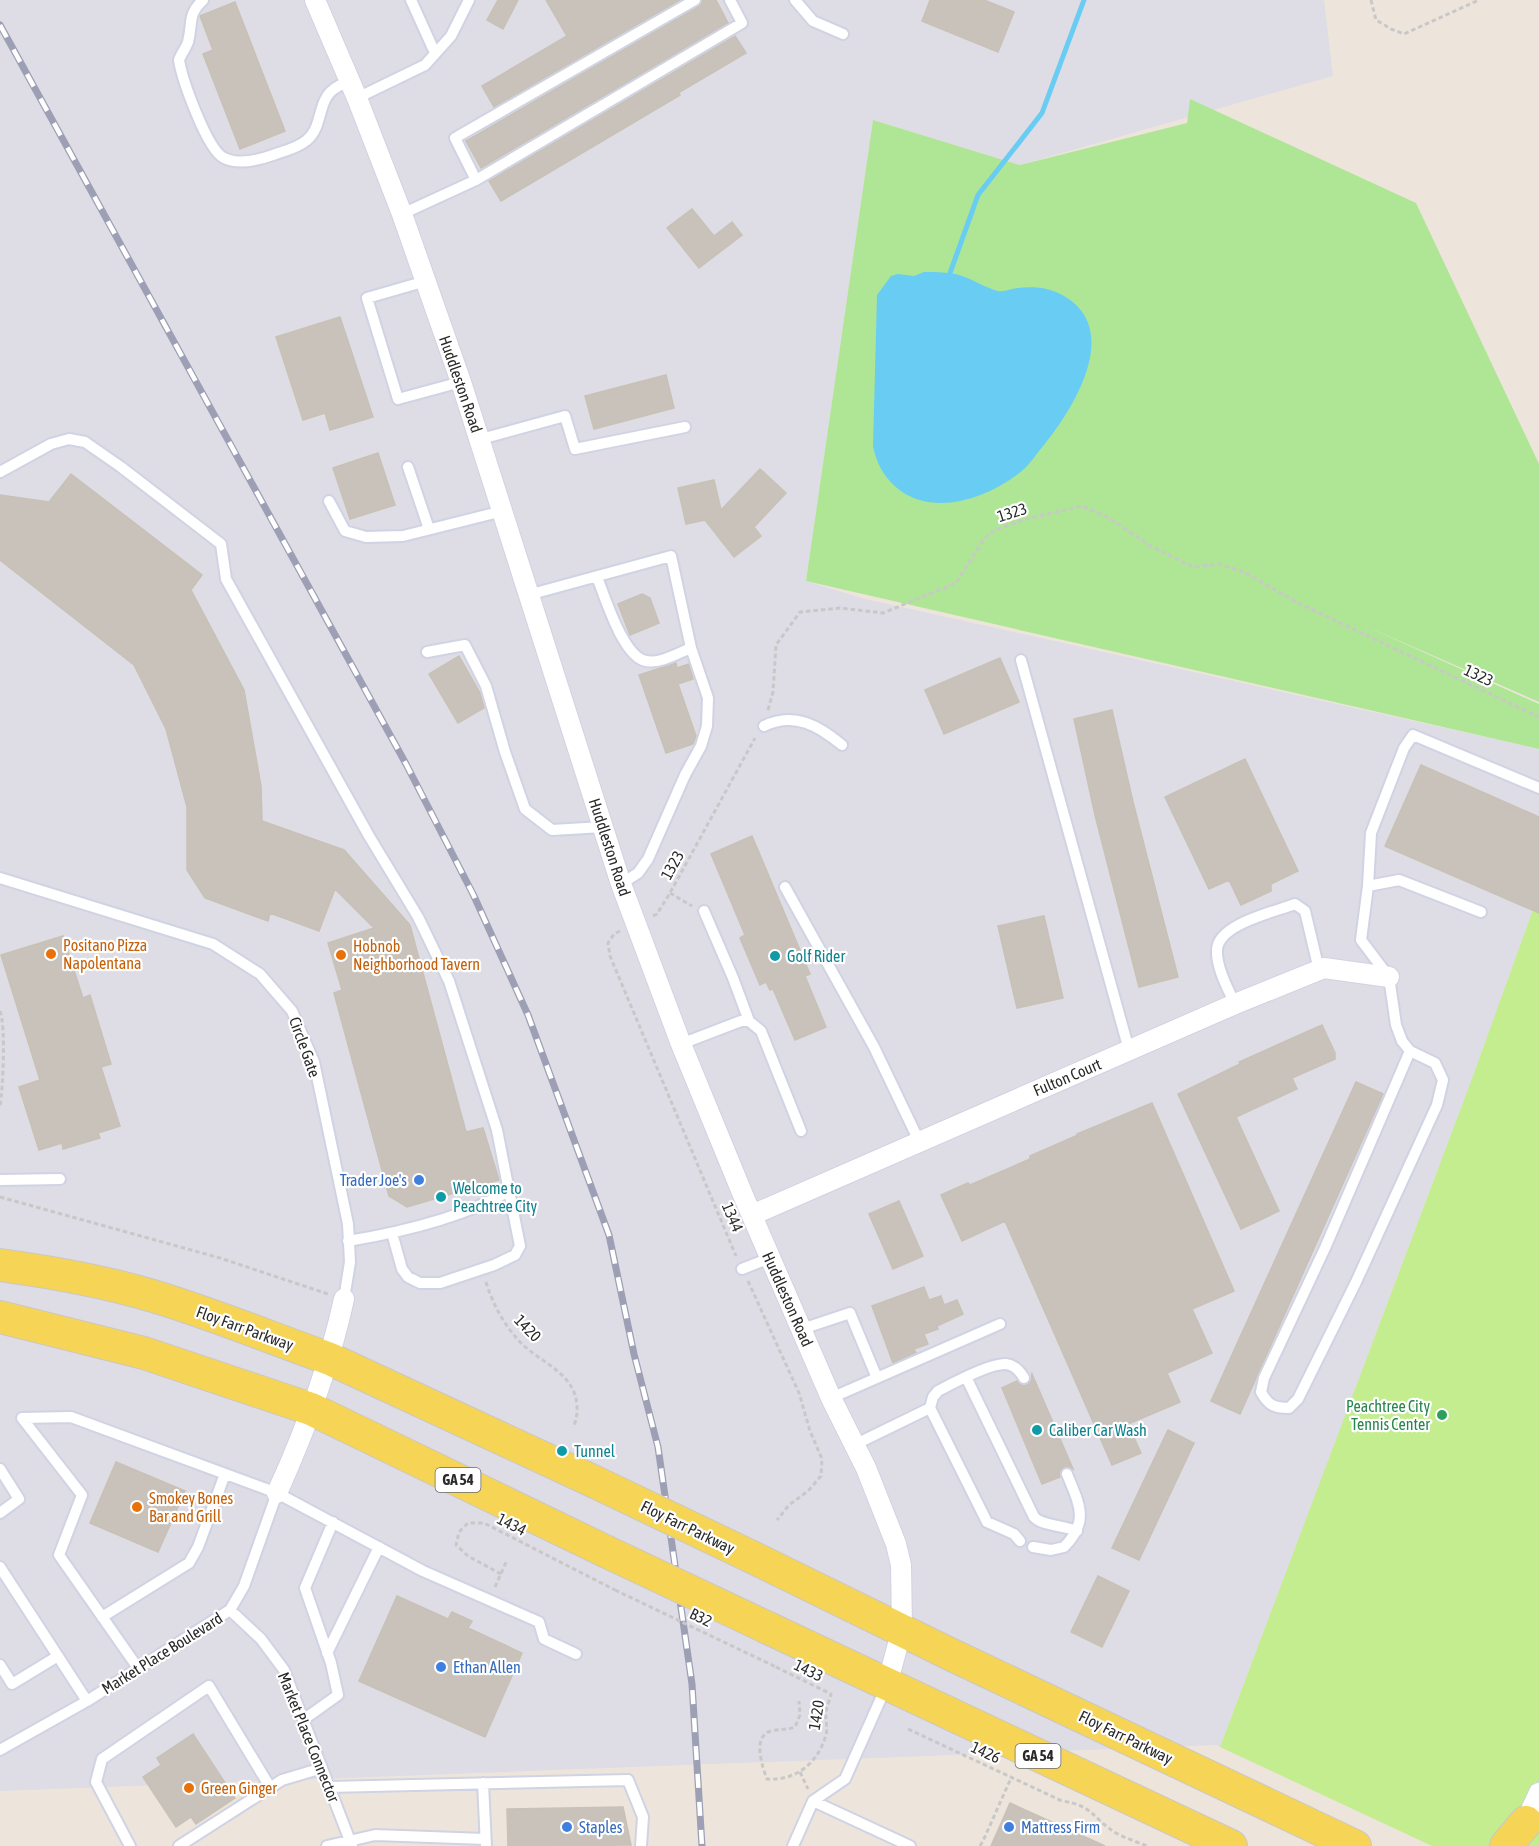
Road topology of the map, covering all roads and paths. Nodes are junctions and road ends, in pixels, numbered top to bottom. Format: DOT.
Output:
graph roads {
  1 [pos="203,0"];
  2 [pos="315,0"];
  3 [pos="411,0"];
  4 [pos="469,0"];
  5 [pos="695,0"];
  6 [pos="730,0"];
  7 [pos="795,0"];
  8 [pos="1371,0"];
  9 [pos="1479,0"];
  10 [pos="843,34"];
  11 [pos="435,53"];
  12 [pos="354,89"];
  13 [pos="476,180"];
  14 [pos="402,214"];
  15 [pos="426,281"];
  16 [pos="461,382"];
  17 [pos="685,427"];
  18 [pos="481,439"];
  19 [pos="408,467"];
  20 [pos="0,472"];
  21 [pos="329,501"];
  22 [pos="503,511"];
  23 [pos="429,530"];
  24 [pos="597,577"];
  25 [pos="528,595"];
  26 [pos="691,648"];
  27 [pos="427,652"];
  28 [pos="1021,660"];
  29 [pos="1539,717"];
  30 [pos="764,726"];
  31 [pos="842,745"];
  32 [pos="1539,788"];
  33 [pos="603,827"];
  34 [pos="0,879"];
  35 [pos="621,884"];
  36 [pos="1368,886"];
  37 [pos="785,887"];
  38 [pos="670,893"];
  39 [pos="704,911"];
  40 [pos="1481,912"];
  41 [pos="636,923"];
  42 [pos="1319,970"];
  43 [pos="1389,977"];
  44 [pos="1235,1004"];
  45 [pos="0,1011"];
  46 [pos="749,1021"];
  47 [pos="681,1044"];
  48 [pos="1129,1050"];
  49 [pos="1410,1051"];
  50 [pos="0,1106"];
  51 [pos="801,1131"];
  52 [pos="919,1141"];
  53 [pos="60,1179"];
  54 [pos="0,1180"];
  55 [pos="509,1191"];
  56 [pos="0,1197"];
  57 [pos="752,1215"];
  58 [pos="392,1233"];
  59 [pos="348,1241"];
  60 [pos="0,1251"];
  61 [pos="770,1258"];
  62 [pos="0,1265"];
  63 [pos="34,1269"];
  64 [pos="482,1269"];
  65 [pos="742,1269"];
  66 [pos="344,1299"];
  67 [pos="0,1317"];
  68 [pos="1000,1324"];
  69 [pos="802,1329"];
  70 [pos="330,1359"];
  71 [pos="966,1377"];
  72 [pos="877,1378"];
  73 [pos="1024,1378"];
  74 [pos="831,1398"];
  75 [pos="930,1408"];
  76 [pos="311,1409"];
  77 [pos="574,1427"];
  78 [pos="854,1445"];
  79 [pos="0,1470"];
  80 [pos="225,1474"];
  81 [pos="1067,1474"];
  82 [pos="277,1492"];
  83 [pos="0,1513"];
  84 [pos="777,1520"];
  85 [pos="333,1522"];
  86 [pos="1077,1531"];
  87 [pos="1020,1536"];
  88 [pos="1035,1542"];
  89 [pos="379,1547"];
  90 [pos="507,1560"];
  91 [pos="0,1567"];
  92 [pos="501,1574"];
  93 [pos="615,1590"];
  94 [pos="489,1599"];
  95 [pos="230,1610"];
  96 [pos="102,1617"];
  97 [pos="902,1629"];
  98 [pos="327,1653"];
  99 [pos="576,1654"];
  100 [pos="58,1656"];
  101 [pos="0,1665"];
  102 [pos="776,1667"];
  103 [pos="138,1668"];
  104 [pos="887,1685"];
  105 [pos="831,1694"];
  106 [pos="87,1701"];
  107 [pos="799,1701"];
  108 [pos="303,1720"];
  109 [pos="908,1729"];
  110 [pos="0,1750"];
  111 [pos="322,1768"];
  112 [pos="1011,1778"];
  113 [pos="483,1783"];
  114 [pos="329,1786"];
  115 [pos="270,1787"];
  116 [pos="1539,1793"];
  117 [pos="813,1801"];
  118 [pos="1520,1834"];
  119 [pos="486,1842"];
  120 [pos="351,1843"];
  121 [pos="130,1846"];
  122 [pos="179,1846"];
  123 [pos="327,1846"];
  124 [pos="641,1846"];
  125 [pos="793,1846"];
  126 [pos="910,1846"];
  127 [pos="980,1846"];
  128 [pos="1147,1846"];
  129 [pos="1231,1846"];
  130 [pos="1355,1846"];
  131 [pos="1506,1846"];
  1 -- 12 [label="lane"];
  2 -- 12 [label="street, Huddleston Road"];
  3 -- 11 [label="lane"];
  4 -- 11 [label="lane"];
  5 -- 13 [label="lane"];
  6 -- 13 [label="lane"];
  7 -- 10 [label="lane"];
  8 -- 9 [label="path"];
  11 -- 12 [label="lane"];
  12 -- 14 [label="street, Huddleston Road"];
  13 -- 14 [label="lane"];
  14 -- 15 [label="street, Huddleston Road"];
  15 -- 16 [label="street, Huddleston Road"];
  15 -- 16 [label="lane"];
  16 -- 18 [label="street, Huddleston Road"];
  17 -- 18 [label="lane"];
  18 -- 22 [label="street, Huddleston Road"];
  19 -- 23 [label="lane"];
  20 -- 55 [label="lane"];
  21 -- 23 [label="lane"];
  22 -- 23 [label="lane"];
  22 -- 25 [label="street, Huddleston Road"];
  24 -- 25 [label="lane"];
  24 -- 26 [label="lane"];
  24 -- 26 [label="lane"];
  25 -- 33 [label="street, Huddleston Road"];
  26 -- 35 [label="lane"];
  27 -- 33 [label="lane"];
  28 -- 48 [label="lane"];
  29 -- 30 [label="path, 1323"];
  30 -- 31 [label="lane"];
  30 -- 38 [label="path, 1323"];
  32 -- 36 [label="lane"];
  33 -- 35 [label="street, Huddleston Road"];
  34 -- 59 [label="lane, Circle Gate"];
  35 -- 41 [label="street, Huddleston Road"];
  36 -- 40 [label="lane"];
  36 -- 43 [label="lane"];
  37 -- 52 [label="lane"];
  38 -- 39 [label="path"];
  38 -- 41 [label="path, 1323"];
  39 -- 46 [label="lane"];
  41 -- 47 [label="street, Huddleston Road"];
  41 -- 65 [label="path, 1344"];
  42 -- 43 [label="street, Fulton Court"];
  42 -- 44 [label="street, Fulton Court"];
  42 -- 44 [label="lane"];
  43 -- 49 [label="lane"];
  44 -- 48 [label="street, Fulton Court"];
  45 -- 50 [label="path"];
  46 -- 47 [label="lane"];
  46 -- 51 [label="lane"];
  47 -- 57 [label="street, Huddleston Road"];
  48 -- 52 [label="street, Fulton Court"];
  49 -- 49 [label="lane"];
  52 -- 57 [label="street, Fulton Court"];
  53 -- 54 [label="lane"];
  55 -- 58 [label="lane"];
  55 -- 64 [label="lane"];
  56 -- 66 [label="path"];
  57 -- 61 [label="street, Huddleston Road"];
  58 -- 59 [label="lane"];
  58 -- 64 [label="lane"];
  59 -- 66 [label="lane, Circle Gate"];
  60 -- 63 [label="street"];
  61 -- 65 [label="lane"];
  61 -- 69 [label="street, Huddleston Road"];
  62 -- 63 [label="main road, Floy Farr Parkway"];
  63 -- 70 [label="main road, Floy Farr Parkway"];
  64 -- 77 [label="path, 1420"];
  65 -- 84 [label="path, 1344"];
  66 -- 70 [label="street, Market Place Boulevard"];
  67 -- 76 [label="main road, GA 54"];
  68 -- 72 [label="lane"];
  69 -- 72 [label="lane"];
  69 -- 74 [label="street, Huddleston Road"];
  70 -- 76 [label="street, Market Place Boulevard"];
  70 -- 97 [label="main road, Floy Farr Parkway, bridge"];
  71 -- 73 [label="lane"];
  71 -- 75 [label="lane"];
  71 -- 86 [label="lane"];
  72 -- 74 [label="lane"];
  74 -- 78 [label="street, Huddleston Road"];
  75 -- 78 [label="lane"];
  75 -- 87 [label="lane"];
  76 -- 82 [label="street, Market Place Boulevard"];
  76 -- 104 [label="main road, GA 54, bridge"];
  78 -- 97 [label="street, Huddleston Road"];
  79 -- 83 [label="lane"];
  80 -- 82 [label="lane"];
  80 -- 96 [label="lane"];
  80 -- 96 [label="lane"];
  81 -- 86 [label="lane"];
  82 -- 85 [label="lane"];
  82 -- 95 [label="lane, Market Place Boulevard"];
  85 -- 89 [label="lane"];
  85 -- 98 [label="lane"];
  86 -- 88 [label="lane"];
  89 -- 94 [label="lane"];
  89 -- 98 [label="lane"];
  90 -- 92 [label="path"];
  91 -- 100 [label="lane"];
  92 -- 93 [label="path, 1434"];
  92 -- 94 [label="path"];
  93 -- 102 [label="path, B32, bridge"];
  94 -- 99 [label="lane"];
  95 -- 103 [label="lane, Market Place Boulevard"];
  95 -- 108 [label="lane, Market Place Connector"];
  96 -- 103 [label="lane"];
  97 -- 104 [label="street, Huddleston Road"];
  97 -- 130 [label="main road, Floy Farr Parkway"];
  98 -- 108 [label="lane"];
  100 -- 101 [label="lane"];
  100 -- 106 [label="lane"];
  102 -- 105 [label="path, 1433"];
  103 -- 106 [label="lane, Market Place Boulevard"];
  104 -- 117 [label="lane"];
  104 -- 129 [label="main road, GA 54"];
  105 -- 107 [label="path, 1420"];
  106 -- 110 [label="lane, Market Place Boulevard"];
  108 -- 111 [label="lane, Market Place Connector"];
  109 -- 112 [label="path, 1426"];
  111 -- 114 [label="lane, Market Place Connector"];
  111 -- 115 [label="lane"];
  112 -- 127 [label="path"];
  112 -- 128 [label="path, 1426"];
  113 -- 114 [label="lane"];
  113 -- 119 [label="lane"];
  113 -- 124 [label="lane"];
  114 -- 120 [label="lane, Market Place Connector"];
  115 -- 121 [label="lane"];
  115 -- 122 [label="lane"];
  116 -- 118 [label="street"];
  117 -- 125 [label="lane"];
  117 -- 126 [label="lane"];
  118 -- 131 [label="main road"];
  119 -- 120 [label="lane"];
  120 -- 123 [label="lane"];
}
